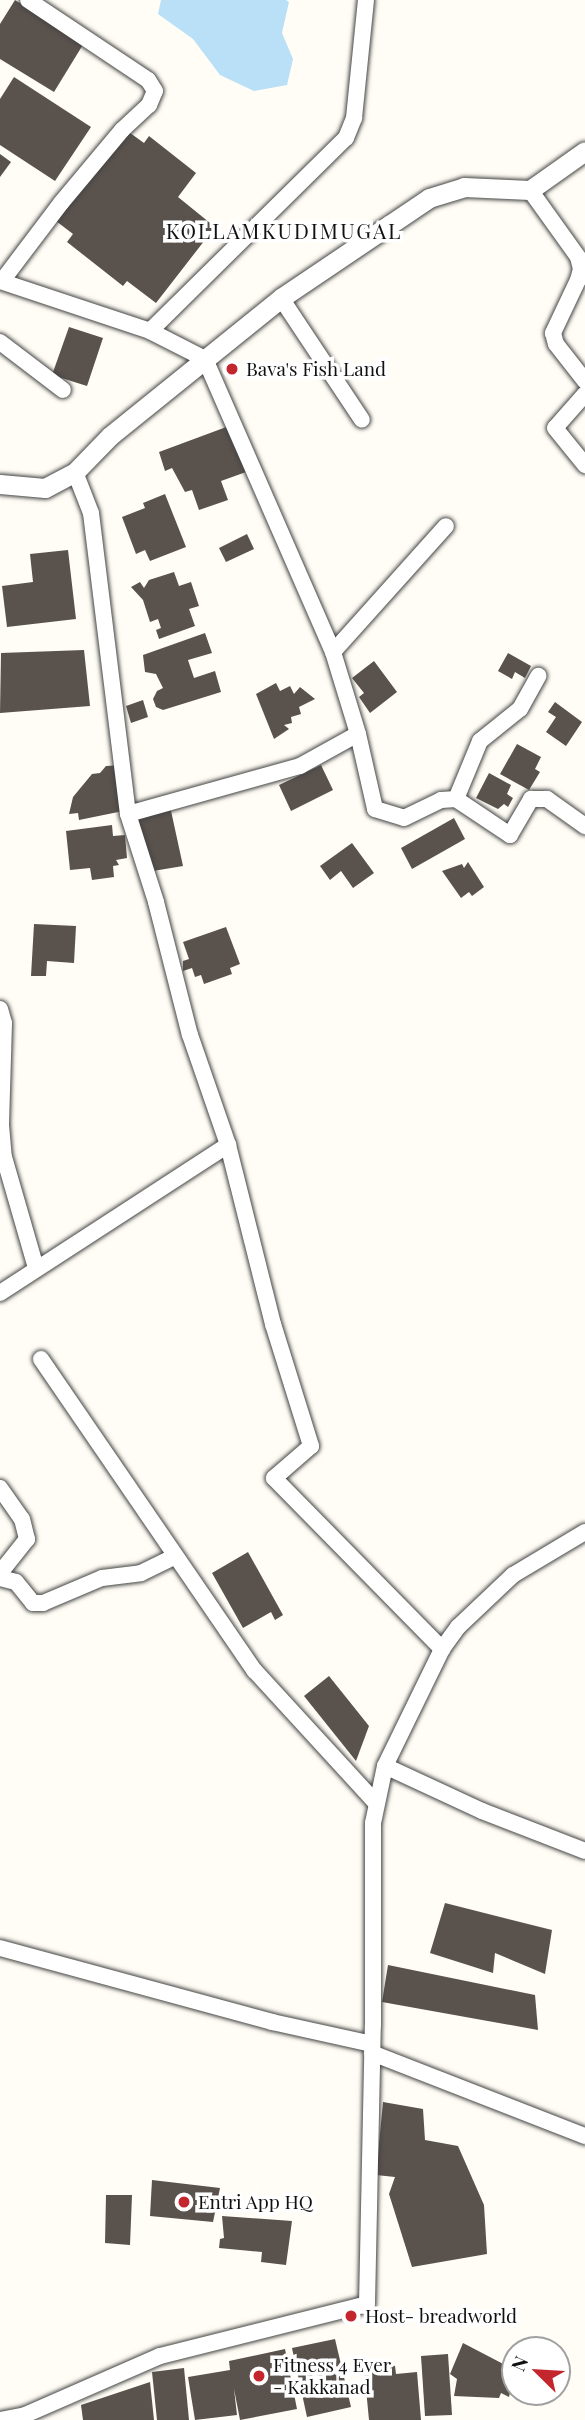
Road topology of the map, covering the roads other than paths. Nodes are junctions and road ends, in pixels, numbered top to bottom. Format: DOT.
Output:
graph roads {
  1 [pos="28,0"];
  2 [pos="366,0"];
  3 [pos="585,151"];
  4 [pos="530,190"];
  5 [pos="1,281"];
  6 [pos="281,298"];
  7 [pos="150,331"];
  8 [pos="0,342"];
  9 [pos="205,359"];
  10 [pos="585,381"];
  11 [pos="63,390"];
  12 [pos="585,394"];
  13 [pos="362,420"];
  14 [pos="585,465"];
  15 [pos="75,472"];
  16 [pos="0,484"];
  17 [pos="446,526"];
  18 [pos="333,652"];
  19 [pos="538,676"];
  20 [pos="358,734"];
  21 [pos="456,799"];
  22 [pos="128,814"];
  23 [pos="585,826"];
  24 [pos="0,1009"];
  25 [pos="228,1145"];
  26 [pos="36,1268"];
  27 [pos="0,1293"];
  28 [pos="41,1359"];
  29 [pos="0,1488"];
  30 [pos="585,1532"];
  31 [pos="174,1557"];
  32 [pos="0,1573"];
  33 [pos="0,1578"];
  34 [pos="442,1649"];
  35 [pos="385,1766"];
  36 [pos="375,1802"];
  37 [pos="585,1851"];
  38 [pos="0,1948"];
  39 [pos="372,2049"];
  40 [pos="585,2136"];
  41 [pos="0,2420"];
  1 -- 5 [label="street"];
  2 -- 7 [label="street"];
  3 -- 4 [label="street"];
  4 -- 6 [label="street"];
  4 -- 10 [label="street"];
  5 -- 7 [label="street"];
  6 -- 9 [label="street"];
  6 -- 13 [label="street"];
  7 -- 9 [label="street"];
  8 -- 11 [label="street"];
  9 -- 15 [label="street"];
  9 -- 18 [label="street"];
  12 -- 14 [label="street"];
  15 -- 16 [label="street"];
  15 -- 22 [label="street"];
  17 -- 18 [label="street"];
  18 -- 20 [label="street"];
  19 -- 21 [label="street"];
  20 -- 21 [label="street"];
  20 -- 22 [label="street"];
  21 -- 23 [label="street"];
  22 -- 25 [label="street"];
  24 -- 26 [label="street"];
  25 -- 26 [label="street"];
  25 -- 34 [label="street"];
  26 -- 27 [label="street"];
  28 -- 31 [label="street"];
  29 -- 32 [label="street"];
  30 -- 34 [label="street"];
  31 -- 33 [label="street"];
  31 -- 36 [label="street"];
  34 -- 35 [label="street"];
  35 -- 36 [label="street"];
  35 -- 37 [label="street"];
  36 -- 39 [label="street"];
  38 -- 39 [label="street"];
  39 -- 40 [label="street"];
  39 -- 41 [label="street"];
}
